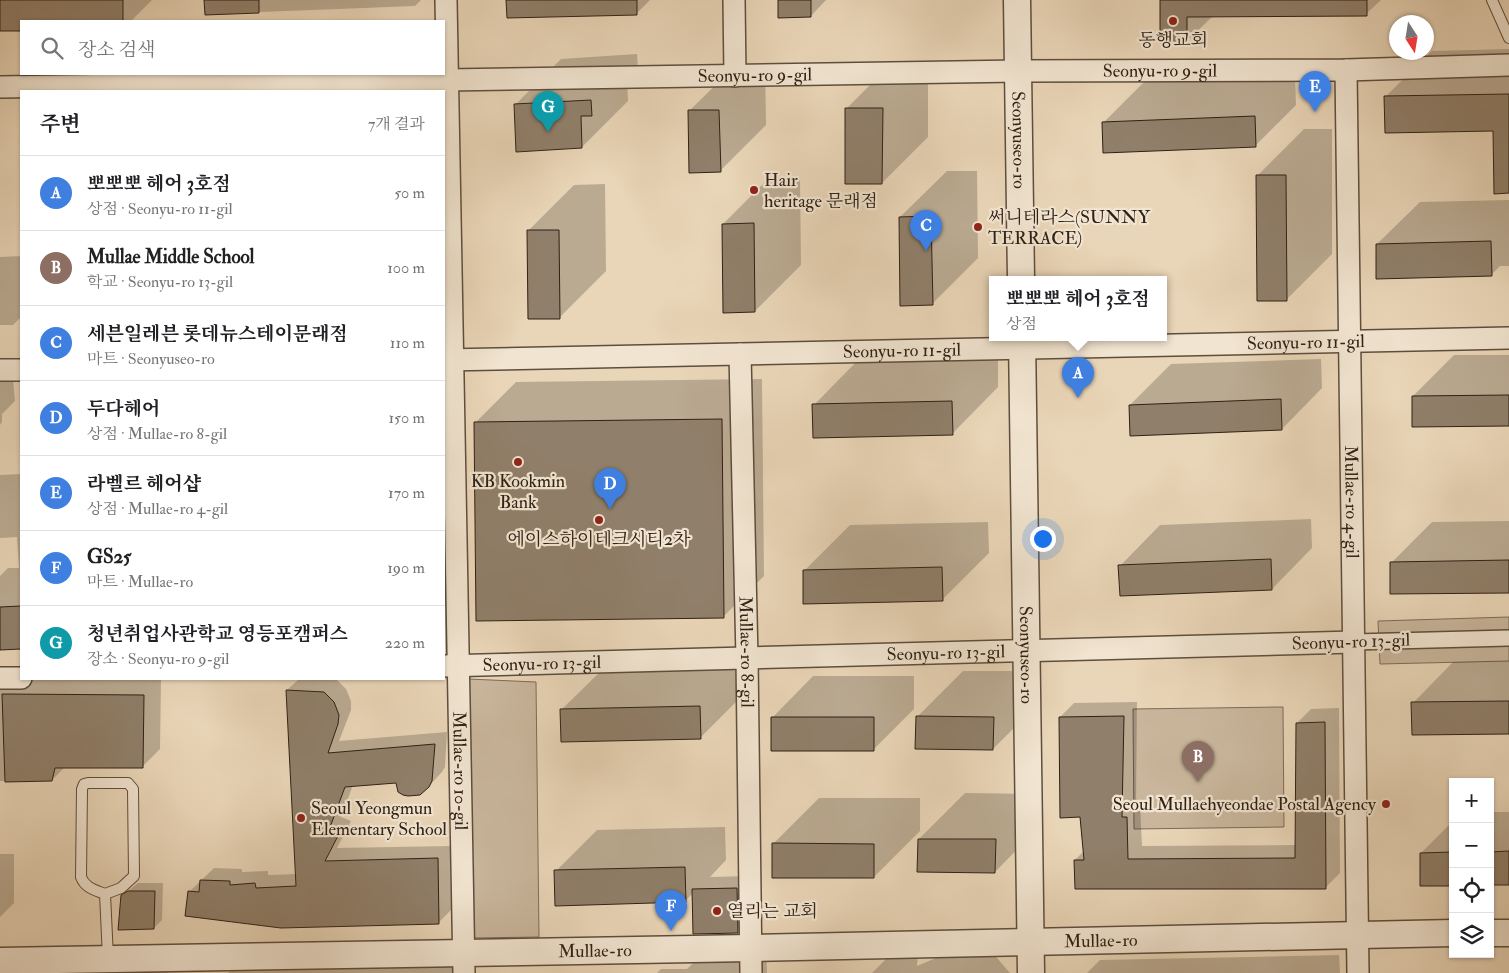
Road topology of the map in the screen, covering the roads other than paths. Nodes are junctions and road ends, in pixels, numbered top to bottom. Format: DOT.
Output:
graph roads {
  1 [pos="446,0"];
  2 [pos="734,0"];
  3 [pos="1017,0"];
  4 [pos="1492,0"];
  5 [pos="1509,38"];
  6 [pos="1509,65"];
  7 [pos="1346,70"];
  8 [pos="1018,71"];
  9 [pos="735,76"];
  10 [pos="449,80"];
  11 [pos="0,87"];
  12 [pos="156,88"];
  13 [pos="1021,276"];
  14 [pos="1509,338"];
  15 [pos="1350,341"];
  16 [pos="1022,342"];
  17 [pos="740,354"];
  18 [pos="449,360"];
  19 [pos="0,370"];
  20 [pos="20,370"];
  21 [pos="1509,638"];
  22 [pos="1354,642"];
  23 [pos="1026,651"];
  24 [pos="747,658"];
  25 [pos="451,666"];
  26 [pos="0,678"];
  27 [pos="20,678"];
  28 [pos="105,894"];
  29 [pos="1449,933"];
  30 [pos="1494,933"];
  31 [pos="1509,933"];
  32 [pos="1358,935"];
  33 [pos="1031,942"];
  34 [pos="108,959"];
  35 [pos="0,961"];
  36 [pos="750,961"];
  37 [pos="464,963"];
  38 [pos="169,965"];
  39 [pos="1031,973"];
  40 [pos="1358,973"];
  1 -- 10 [label="street, Mullae-ro 10-gil"];
  2 -- 9 [label="street"];
  3 -- 8 [label="street, Seonyuseo-ro"];
  4 -- 5 [label="lane"];
  6 -- 7 [label="street, Seonyu-ro 9-gil"];
  7 -- 8 [label="street, Seonyu-ro 9-gil"];
  7 -- 15 [label="street, Mullae-ro 4-gil"];
  8 -- 9 [label="street, Seonyu-ro 9-gil"];
  8 -- 13 [label="street, Seonyuseo-ro"];
  9 -- 10 [label="street, Seonyu-ro 9-gil"];
  10 -- 12 [label="street, Seonyu-ro 9-gil"];
  10 -- 18 [label="street, Mullae-ro 10-gil"];
  11 -- 12 [label="street, Seonyu-ro 9-gil"];
  14 -- 15 [label="street, Seonyu-ro 11-gil"];
  15 -- 16 [label="street, Seonyu-ro 11-gil"];
  15 -- 22 [label="street, Mullae-ro 4-gil"];
  16 -- 17 [label="street, Seonyu-ro 11-gil"];
  16 -- 23 [label="street, Seonyuseo-ro"];
  17 -- 18 [label="street, Seonyu-ro 11-gil"];
  17 -- 24 [label="street, Mullae-ro 8-gil"];
  18 -- 25 [label="street, Mullae-ro 10-gil"];
  19 -- 20 [label="street"];
  21 -- 22 [label="street, Seonyu-ro 13-gil"];
  22 -- 23 [label="street, Seonyu-ro 13-gil"];
  22 -- 32 [label="street, Mullae-ro 4-gil"];
  23 -- 24 [label="street, Seonyu-ro 13-gil"];
  23 -- 33 [label="street, Seonyuseo-ro"];
  24 -- 25 [label="street, Seonyu-ro 13-gil"];
  24 -- 36 [label="street, Mullae-ro 8-gil"];
  25 -- 37 [label="street, Mullae-ro 10-gil"];
  26 -- 27 [label="street"];
  28 -- 28 [label="lane"];
  28 -- 34 [label="lane"];
  29 -- 32 [label="street, Mullae-ro"];
  30 -- 31 [label="street"];
  32 -- 33 [label="street, Mullae-ro"];
  32 -- 40 [label="street, Mullae-ro 4-gil"];
  33 -- 36 [label="street, Mullae-ro"];
  33 -- 39 [label="street, Seonyuseo-ro"];
  34 -- 35 [label="street, Mullae-ro"];
  34 -- 38 [label="street, Mullae-ro"];
  36 -- 37 [label="street, Mullae-ro"];
  37 -- 38 [label="street, Mullae-ro"];
}
